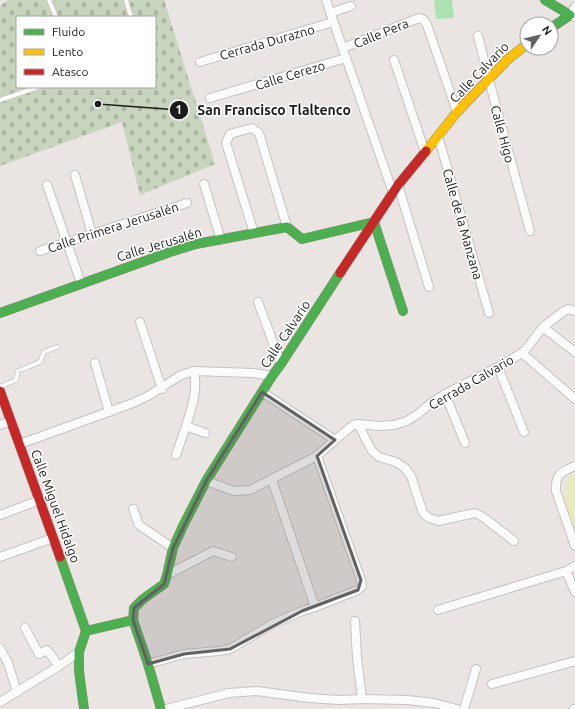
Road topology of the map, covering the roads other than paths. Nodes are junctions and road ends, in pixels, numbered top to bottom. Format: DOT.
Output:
graph roads {
  1 [pos="49,0"];
  2 [pos="126,0"];
  3 [pos="326,0"];
  4 [pos="545,0"];
  5 [pos="351,6"];
  6 [pos="330,13"];
  7 [pos="573,13"];
  8 [pos="56,16"];
  9 [pos="131,16"];
  10 [pos="333,22"];
  11 [pos="559,23"];
  12 [pos="478,36"];
  13 [pos="343,48"];
  14 [pos="519,50"];
  15 [pos="346,58"];
  16 [pos="394,60"];
  17 [pos="200,62"];
  18 [pos="489,80"];
  19 [pos="35,88"];
  20 [pos="210,98"];
  21 [pos="0,100"];
  22 [pos="457,112"];
  23 [pos="438,136"];
  24 [pos="425,152"];
  25 [pos="75,175"];
  26 [pos="204,184"];
  27 [pos="47,185"];
  28 [pos="395,189"];
  29 [pos="187,203"];
  30 [pos="374,222"];
  31 [pos="287,227"];
  32 [pos="530,231"];
  33 [pos="254,233"];
  34 [pos="92,234"];
  35 [pos="221,240"];
  36 [pos="67,243"];
  37 [pos="40,251"];
  38 [pos="82,283"];
  39 [pos="429,286"];
  40 [pos="258,302"];
  41 [pos="573,309"];
  42 [pos="403,311"];
  43 [pos="0,313"];
  44 [pos="488,313"];
  45 [pos="140,322"];
  46 [pos="543,327"];
  47 [pos="57,347"];
  48 [pos="575,352"];
  49 [pos="522,353"];
  50 [pos="95,363"];
  51 [pos="281,364"];
  52 [pos="498,367"];
  53 [pos="194,371"];
  54 [pos="272,376"];
  55 [pos="0,387"];
  56 [pos="162,389"];
  57 [pos="0,391"];
  58 [pos="262,392"];
  59 [pos="445,394"];
  60 [pos="575,399"];
  61 [pos="109,412"];
  62 [pos="11,421"];
  63 [pos="358,424"];
  64 [pos="0,425"];
  65 [pos="186,426"];
  66 [pos="524,432"];
  67 [pos="205,433"];
  68 [pos="335,440"];
  69 [pos="465,443"];
  70 [pos="20,444"];
  71 [pos="176,455"];
  72 [pos="317,456"];
  73 [pos="575,466"];
  74 [pos="272,480"];
  75 [pos="206,481"];
  76 [pos="40,500"];
  77 [pos="133,509"];
  78 [pos="0,515"];
  79 [pos="54,538"];
  80 [pos="514,541"];
  81 [pos="575,546"];
  82 [pos="173,548"];
  83 [pos="0,557"];
  84 [pos="232,557"];
  85 [pos="575,566"];
  86 [pos="566,571"];
  87 [pos="167,575"];
  88 [pos="575,592"];
  89 [pos="315,607"];
  90 [pos="438,610"];
  91 [pos="134,620"];
  92 [pos="354,621"];
  93 [pos="25,628"];
  94 [pos="86,630"];
  95 [pos="0,648"];
  96 [pos="79,652"];
  97 [pos="575,661"];
  98 [pos="148,664"];
  99 [pos="59,666"];
  100 [pos="476,669"];
  101 [pos="492,684"];
  102 [pos="17,692"];
  103 [pos="362,699"];
  104 [pos="379,700"];
  105 [pos="0,702"];
  106 [pos="84,709"];
  107 [pos="161,709"];
  108 [pos="166,709"];
  109 [pos="381,709"];
  110 [pos="457,709"];
  111 [pos="464,709"];
  1 -- 8 [label="lane"];
  2 -- 9 [label="lane"];
  3 -- 6 [label="street"];
  4 -- 7 [label="street"];
  5 -- 6 [label="street"];
  6 -- 10 [label="street"];
  7 -- 11 [label="street"];
  10 -- 13 [label="street"];
  10 -- 17 [label="street, Cerrada Durazno"];
  12 -- 18 [label="street, Calle Higo"];
  13 -- 15 [label="street"];
  13 -- 22 [label="street, Calle Pera"];
  14 -- 18 [label="street, Calle Calvario"];
  15 -- 20 [label="street, Calle Cerezo"];
  15 -- 28 [label="street"];
  16 -- 24 [label="street"];
  18 -- 22 [label="street, Calle Calvario"];
  18 -- 32 [label="street, Calle Higo"];
  19 -- 21 [label="lane"];
  22 -- 23 [label="street, Calle Calvario"];
  23 -- 24 [label="street, Calle Calvario"];
  23 -- 44 [label="street, Calle de la Manzana"];
  24 -- 28 [label="street, Calle Calvario"];
  25 -- 34 [label="street"];
  26 -- 35 [label="street"];
  27 -- 36 [label="street"];
  28 -- 30 [label="street, Calle Calvario"];
  28 -- 39 [label="street"];
  29 -- 34 [label="street, Calle Primera Jerusalén"];
  30 -- 31 [label="street"];
  30 -- 42 [label="street"];
  30 -- 51 [label="street, Calle Calvario"];
  31 -- 33 [label="street, Calle Jerusalén"];
  31 -- 33 [label="street"];
  33 -- 35 [label="street, Calle Jerusalén"];
  34 -- 36 [label="street, Calle Primera Jerusalén"];
  35 -- 38 [label="street, Calle Jerusalén"];
  36 -- 37 [label="street, Calle Primera Jerusalén"];
  36 -- 38 [label="street"];
  38 -- 43 [label="street, Calle Jerusalén"];
  40 -- 51 [label="street"];
  41 -- 46 [label="street, Cerrada Calvario"];
  45 -- 56 [label="street"];
  46 -- 48 [label="street"];
  46 -- 49 [label="street, Cerrada Calvario"];
  47 -- 55 [label="lane"];
  49 -- 52 [label="street, Cerrada Calvario"];
  49 -- 60 [label="street"];
  50 -- 61 [label="street"];
  51 -- 54 [label="street, Calle Calvario"];
  52 -- 59 [label="street, Cerrada Calvario"];
  52 -- 66 [label="street"];
  53 -- 54 [label="street"];
  53 -- 56 [label="street"];
  53 -- 65 [label="street"];
  54 -- 58 [label="street, Calle Calvario"];
  56 -- 61 [label="street"];
  57 -- 62 [label="street, Calle Miguel Hidalgo"];
  58 -- 68 [label="street"];
  58 -- 75 [label="street, Calle Calvario"];
  59 -- 63 [label="street, Cerrada Calvario"];
  59 -- 69 [label="street"];
  61 -- 70 [label="street"];
  62 -- 64 [label="street"];
  62 -- 70 [label="street, Calle Miguel Hidalgo"];
  63 -- 68 [label="street"];
  63 -- 80 [label="street"];
  65 -- 67 [label="street"];
  65 -- 71 [label="street"];
  68 -- 72 [label="street"];
  70 -- 76 [label="street, Calle Miguel Hidalgo"];
  72 -- 74 [label="street"];
  72 -- 89 [label="street"];
  73 -- 81 [label="street"];
  74 -- 75 [label="street"];
  74 -- 89 [label="street"];
  75 -- 82 [label="street, Calle Calvario"];
  76 -- 78 [label="street"];
  76 -- 79 [label="street, Calle Miguel Hidalgo"];
  77 -- 82 [label="street"];
  79 -- 83 [label="street"];
  79 -- 94 [label="street, Calle Miguel Hidalgo"];
  82 -- 87 [label="street, Calle Calvario"];
  84 -- 87 [label="street"];
  85 -- 86 [label="street"];
  86 -- 88 [label="street"];
  86 -- 90 [label="street"];
  87 -- 91 [label="street, Calle Calvario"];
  89 -- 98 [label="street"];
  91 -- 94 [label="street"];
  91 -- 98 [label="street"];
  92 -- 103 [label="street"];
  93 -- 99 [label="street"];
  94 -- 96 [label="street"];
  95 -- 102 [label="street"];
  96 -- 99 [label="street"];
  96 -- 106 [label="street"];
  97 -- 101 [label="street"];
  98 -- 107 [label="street"];
  99 -- 102 [label="street"];
  100 -- 111 [label="street"];
  102 -- 105 [label="street"];
  103 -- 104 [label="street"];
  103 -- 108 [label="street"];
  104 -- 109 [label="street"];
  104 -- 110 [label="street"];
}
